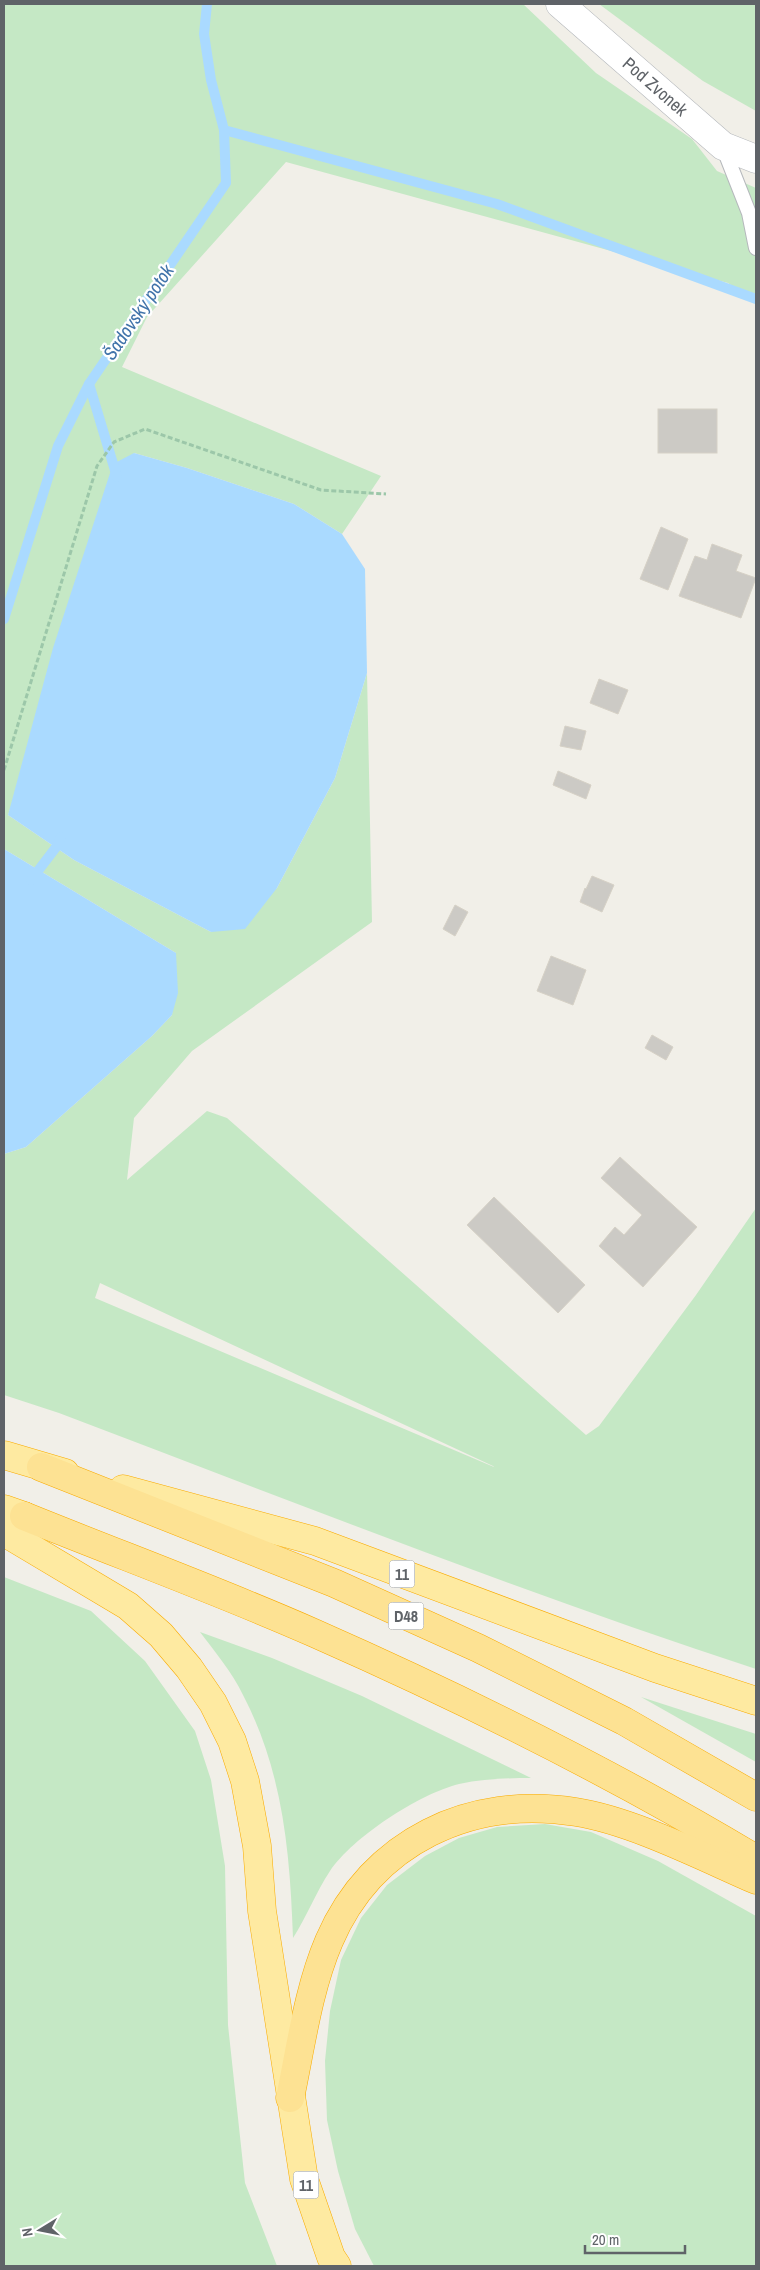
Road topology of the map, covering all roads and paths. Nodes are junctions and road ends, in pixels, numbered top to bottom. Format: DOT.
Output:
graph roads {
  1 [pos="560,4"];
  2 [pos="723,146"];
  3 [pos="756,159"];
  4 [pos="756,248"];
  5 [pos="386,494"];
  6 [pos="4,770"];
  7 [pos="4,1455"];
  8 [pos="41,1467"];
  9 [pos="12,1524"];
  10 [pos="756,1701"];
  11 [pos="756,1797"];
  12 [pos="756,1859"];
  13 [pos="756,1880"];
  14 [pos="290,2098"];
  15 [pos="336,2266"];
  1 -- 2 [label="street, Pod Zvonek"];
  2 -- 3 [label="street, Pod Zvonek"];
  2 -- 4 [label="lane"];
  5 -- 6 [label="path"];
  7 -- 8 [label="highway, 11"];
  8 -- 10 [label="highway, 11"];
  8 -- 11 [label="highway, D48"];
  9 -- 12 [label="highway"];
  9 -- 14 [label="highway, 11"];
  13 -- 14 [label="highway"];
  14 -- 15 [label="highway, 11"];
}
